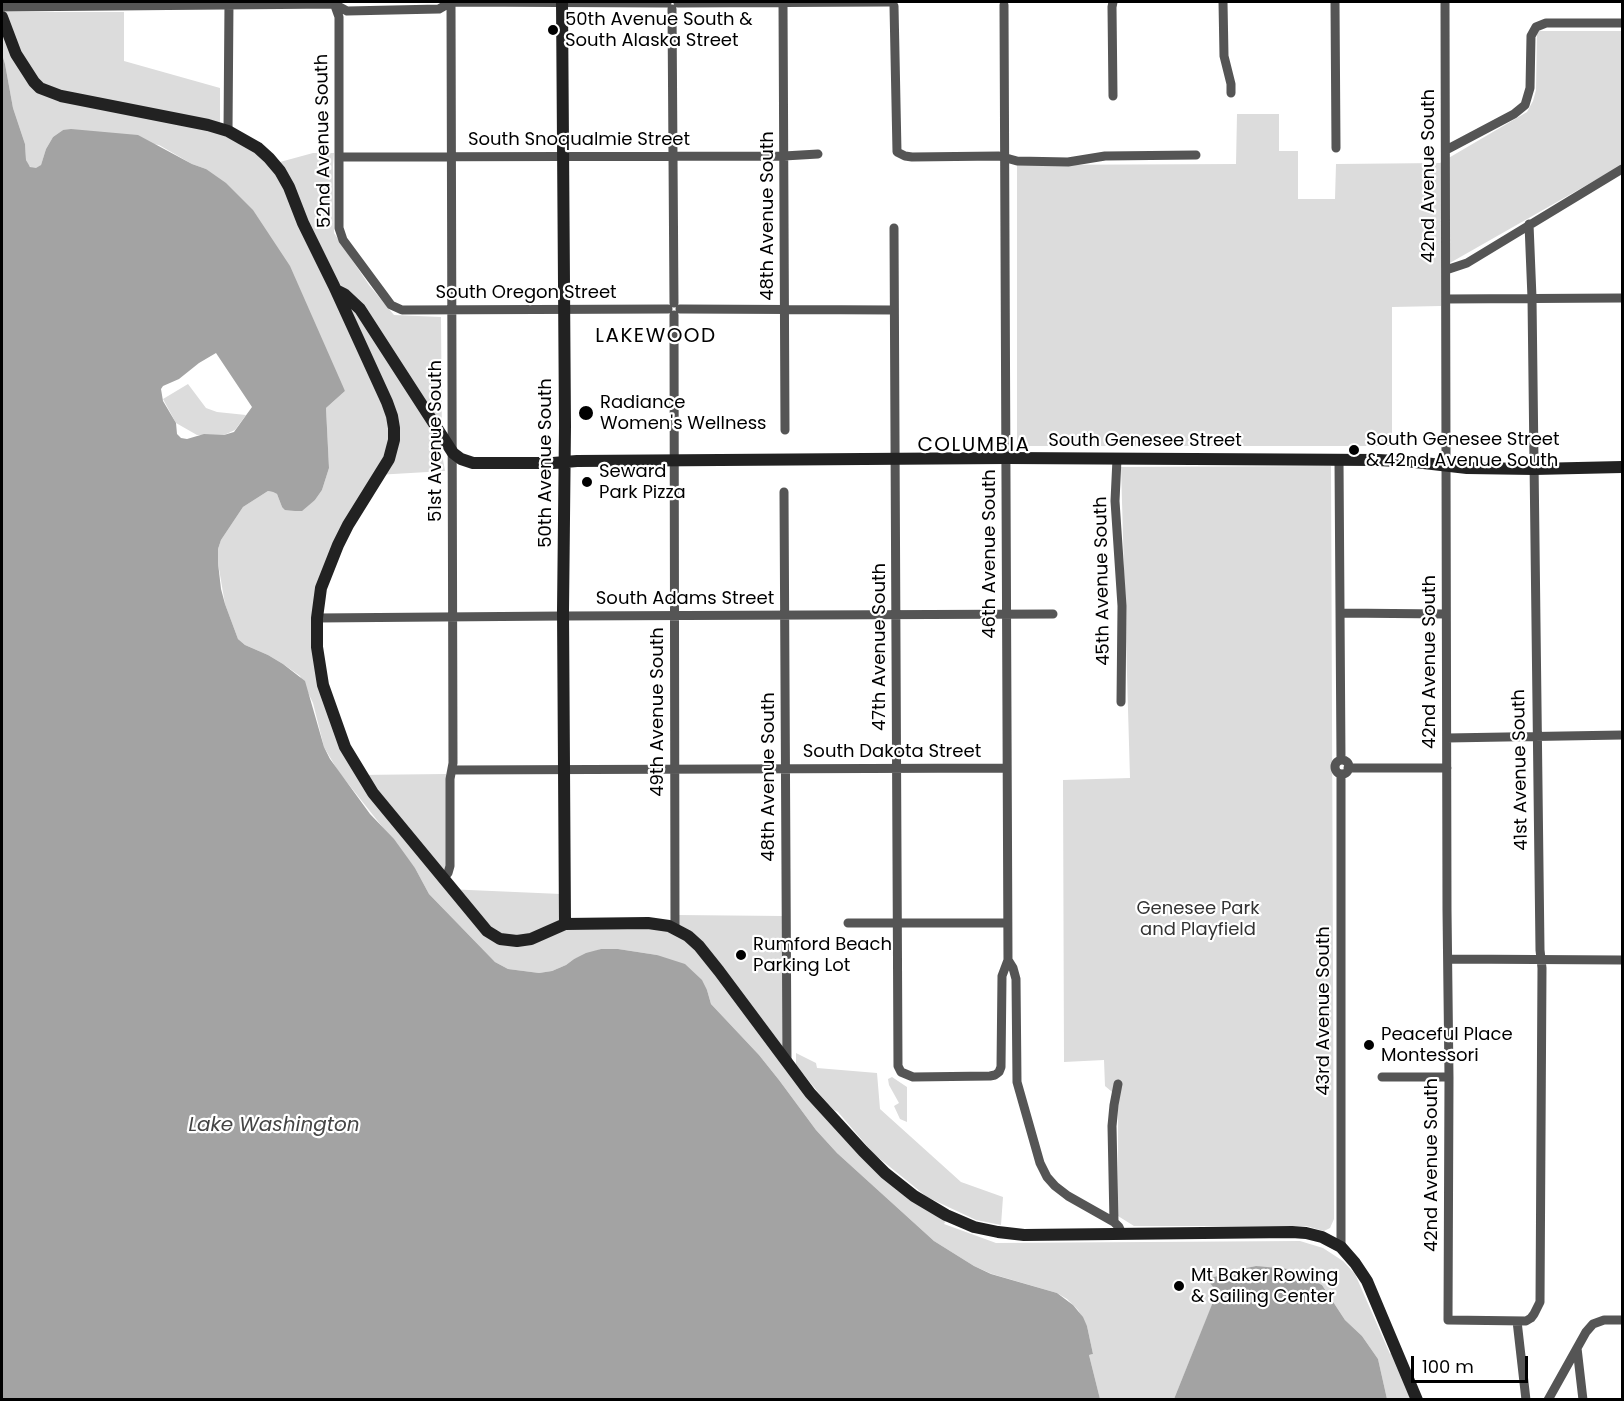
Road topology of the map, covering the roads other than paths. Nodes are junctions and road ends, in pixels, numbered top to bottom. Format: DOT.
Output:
graph roads {
  1 [pos="450,2"];
  2 [pos="562,2"];
  3 [pos="783,2"];
  4 [pos="1113,2"];
  5 [pos="1223,2"];
  6 [pos="1335,2"];
  7 [pos="1444,2"];
  8 [pos="334,3"];
  9 [pos="893,3"];
  10 [pos="1004,3"];
  11 [pos="117,4"];
  12 [pos="229,4"];
  13 [pos="672,4"];
  14 [pos="2,7"];
  15 [pos="2,17"];
  16 [pos="1623,23"];
  17 [pos="1231,93"];
  18 [pos="1113,96"];
  19 [pos="228,131"];
  20 [pos="1336,148"];
  21 [pos="1446,150"];
  22 [pos="818,154"];
  23 [pos="1196,155"];
  24 [pos="451,156"];
  25 [pos="673,156"];
  26 [pos="784,156"];
  27 [pos="1004,156"];
  28 [pos="339,157"];
  29 [pos="563,157"];
  30 [pos="1623,169"];
  31 [pos="1529,224"];
  32 [pos="894,228"];
  33 [pos="1446,270"];
  34 [pos="336,290"];
  35 [pos="1532,298"];
  36 [pos="1623,298"];
  37 [pos="1446,299"];
  38 [pos="388,301"];
  39 [pos="674,309"];
  40 [pos="452,310"];
  41 [pos="564,310"];
  42 [pos="784,310"];
  43 [pos="894,310"];
  44 [pos="785,430"];
  45 [pos="453,453"];
  46 [pos="1007,458"];
  47 [pos="896,459"];
  48 [pos="1117,459"];
  49 [pos="1339,460"];
  50 [pos="564,461"];
  51 [pos="673,461"];
  52 [pos="1446,466"];
  53 [pos="1623,467"];
  54 [pos="1534,469"];
  55 [pos="784,492"];
  56 [pos="1340,613"];
  57 [pos="1007,614"];
  58 [pos="1053,614"];
  59 [pos="1446,614"];
  60 [pos="674,615"];
  61 [pos="785,615"];
  62 [pos="896,615"];
  63 [pos="452,616"];
  64 [pos="563,616"];
  65 [pos="317,618"];
  66 [pos="1121,702"];
  67 [pos="1623,735"];
  68 [pos="1537,737"];
  69 [pos="1447,738"];
  70 [pos="1007,768"];
  71 [pos="1447,768"];
  72 [pos="897,769"];
  73 [pos="453,770"];
  74 [pos="565,770"];
  75 [pos="675,770"];
  76 [pos="786,770"];
  77 [pos="1345,771"];
  78 [pos="444,878"];
  79 [pos="848,923"];
  80 [pos="897,923"];
  81 [pos="1007,923"];
  82 [pos="565,924"];
  83 [pos="675,928"];
  84 [pos="1448,959"];
  85 [pos="1008,960"];
  86 [pos="1541,960"];
  87 [pos="1623,960"];
  88 [pos="787,1062"];
  89 [pos="1001,1066"];
  90 [pos="1382,1077"];
  91 [pos="1449,1077"];
  92 [pos="1118,1084"];
  93 [pos="1114,1222"];
  94 [pos="1122,1234"];
  95 [pos="1341,1247"];
  96 [pos="1623,1320"];
  97 [pos="1517,1321"];
  98 [pos="1577,1348"];
  99 [pos="1417,1400"];
  100 [pos="1526,1400"];
  101 [pos="1548,1400"];
  102 [pos="1583,1400"];
  1 -- 2 [label="street"];
  1 -- 8 [label="street"];
  1 -- 24 [label="street, 51st Avenue South"];
  2 -- 13 [label="street"];
  2 -- 29 [label="main road, 50th Avenue South"];
  3 -- 9 [label="street"];
  3 -- 13 [label="street"];
  3 -- 26 [label="street, 48th Avenue South"];
  4 -- 18 [label="street"];
  5 -- 17 [label="street"];
  6 -- 20 [label="street"];
  7 -- 21 [label="street, 42nd Avenue South"];
  8 -- 12 [label="street"];
  8 -- 28 [label="street, 52nd Avenue South"];
  9 -- 27 [label="street"];
  10 -- 27 [label="street, 46th Avenue South"];
  11 -- 12 [label="street"];
  11 -- 14 [label="street"];
  12 -- 19 [label="street"];
  13 -- 25 [label="street, 49th Avenue South"];
  15 -- 19 [label="main road"];
  16 -- 21 [label="street"];
  19 -- 34 [label="main road"];
  21 -- 33 [label="street, 42nd Avenue South"];
  22 -- 26 [label="street, South Snoqualmie Street"];
  23 -- 27 [label="street"];
  24 -- 28 [label="street, South Snoqualmie Street"];
  24 -- 29 [label="street, South Snoqualmie Street"];
  24 -- 40 [label="street, 51st Avenue South"];
  25 -- 26 [label="street, South Snoqualmie Street"];
  25 -- 29 [label="street, South Snoqualmie Street"];
  25 -- 39 [label="street, 49th Avenue South"];
  26 -- 42 [label="street, 48th Avenue South"];
  27 -- 46 [label="street, 46th Avenue South"];
  28 -- 38 [label="street, 52nd Avenue South"];
  29 -- 41 [label="main road, 50th Avenue South"];
  30 -- 31 [label="street"];
  31 -- 33 [label="street"];
  31 -- 35 [label="street, 41st Avenue South"];
  32 -- 43 [label="street, 47th Avenue South"];
  33 -- 37 [label="street, 42nd Avenue South"];
  34 -- 45 [label="main road"];
  34 -- 65 [label="main road"];
  35 -- 36 [label="street"];
  35 -- 37 [label="street"];
  35 -- 54 [label="street, 41st Avenue South"];
  37 -- 52 [label="street, 42nd Avenue South"];
  38 -- 40 [label="street, South Oregon Street"];
  39 -- 41 [label="street, South Oregon Street"];
  39 -- 42 [label="street, South Oregon Street"];
  39 -- 51 [label="street, 49th Avenue South"];
  40 -- 41 [label="street, South Oregon Street"];
  40 -- 45 [label="street, 51st Avenue South"];
  41 -- 50 [label="main road, 50th Avenue South"];
  42 -- 43 [label="street, South Oregon Street"];
  42 -- 44 [label="street, 48th Avenue South"];
  43 -- 47 [label="street, 47th Avenue South"];
  45 -- 50 [label="main road, South Genesee Street"];
  45 -- 63 [label="street, 51st Avenue South"];
  46 -- 47 [label="main road, South Genesee Street"];
  46 -- 48 [label="main road, South Genesee Street"];
  46 -- 57 [label="street, 46th Avenue South"];
  47 -- 51 [label="main road, South Genesee Street"];
  47 -- 62 [label="street, 47th Avenue South"];
  48 -- 49 [label="main road, South Genesee Street"];
  48 -- 66 [label="street, 45th Avenue South"];
  49 -- 52 [label="main road, South Genesee Street"];
  49 -- 56 [label="street"];
  50 -- 51 [label="main road, South Genesee Street"];
  50 -- 64 [label="main road, 50th Avenue South"];
  51 -- 60 [label="street, 49th Avenue South"];
  52 -- 54 [label="main road, South Genesee Street"];
  52 -- 59 [label="street, 42nd Avenue South"];
  53 -- 54 [label="main road, South Genesee Street"];
  54 -- 68 [label="street, 41st Avenue South"];
  55 -- 61 [label="street, 48th Avenue South"];
  56 -- 59 [label="street"];
  56 -- 77 [label="street"];
  57 -- 58 [label="street, South Adams Street"];
  57 -- 62 [label="street, South Adams Street"];
  57 -- 70 [label="street, 46th Avenue South"];
  59 -- 69 [label="street, 42nd Avenue South"];
  60 -- 61 [label="street, South Adams Street"];
  60 -- 64 [label="street, South Adams Street"];
  60 -- 75 [label="street, 49th Avenue South"];
  61 -- 62 [label="street, South Adams Street"];
  61 -- 76 [label="street, 48th Avenue South"];
  62 -- 72 [label="street, 47th Avenue South"];
  63 -- 64 [label="street, South Adams Street"];
  63 -- 65 [label="street, South Adams Street"];
  63 -- 73 [label="street, 51st Avenue South"];
  64 -- 74 [label="main road, 50th Avenue South"];
  65 -- 78 [label="main road"];
  67 -- 68 [label="street"];
  68 -- 69 [label="street"];
  68 -- 86 [label="street, 41st Avenue South"];
  69 -- 71 [label="street, 42nd Avenue South"];
  70 -- 72 [label="street, South Dakota Street"];
  70 -- 81 [label="street, 46th Avenue South"];
  71 -- 77 [label="street"];
  71 -- 84 [label="street, 42nd Avenue South"];
  72 -- 76 [label="street, South Dakota Street"];
  72 -- 80 [label="street, 47th Avenue South"];
  73 -- 74 [label="street, South Dakota Street"];
  73 -- 78 [label="street, 51st Avenue South"];
  74 -- 75 [label="street, South Dakota Street"];
  74 -- 82 [label="main road, 50th Avenue South"];
  75 -- 76 [label="street, South Dakota Street"];
  75 -- 83 [label="street, 49th Avenue South"];
  76 -- 88 [label="street, 48th Avenue South"];
  77 -- 95 [label="street, 43rd Avenue South"];
  78 -- 82 [label="main road"];
  79 -- 80 [label="street"];
  80 -- 81 [label="street"];
  80 -- 89 [label="street, 47th Avenue South"];
  81 -- 85 [label="street, 46th Avenue South"];
  82 -- 83 [label="main road"];
  83 -- 88 [label="main road"];
  84 -- 86 [label="street"];
  84 -- 91 [label="street, 42nd Avenue South"];
  85 -- 89 [label="street, 46th Avenue South"];
  85 -- 93 [label="street, 46th Avenue South"];
  86 -- 87 [label="street"];
  86 -- 97 [label="street, 41st Avenue South"];
  88 -- 94 [label="main road"];
  90 -- 91 [label="street"];
  91 -- 97 [label="street, 42nd Avenue South"];
  92 -- 93 [label="street"];
  93 -- 94 [label="street, 46th Avenue South"];
  94 -- 95 [label="main road"];
  95 -- 99 [label="main road"];
  96 -- 98 [label="street"];
  97 -- 100 [label="street"];
  98 -- 101 [label="street"];
  98 -- 102 [label="street"];
}
